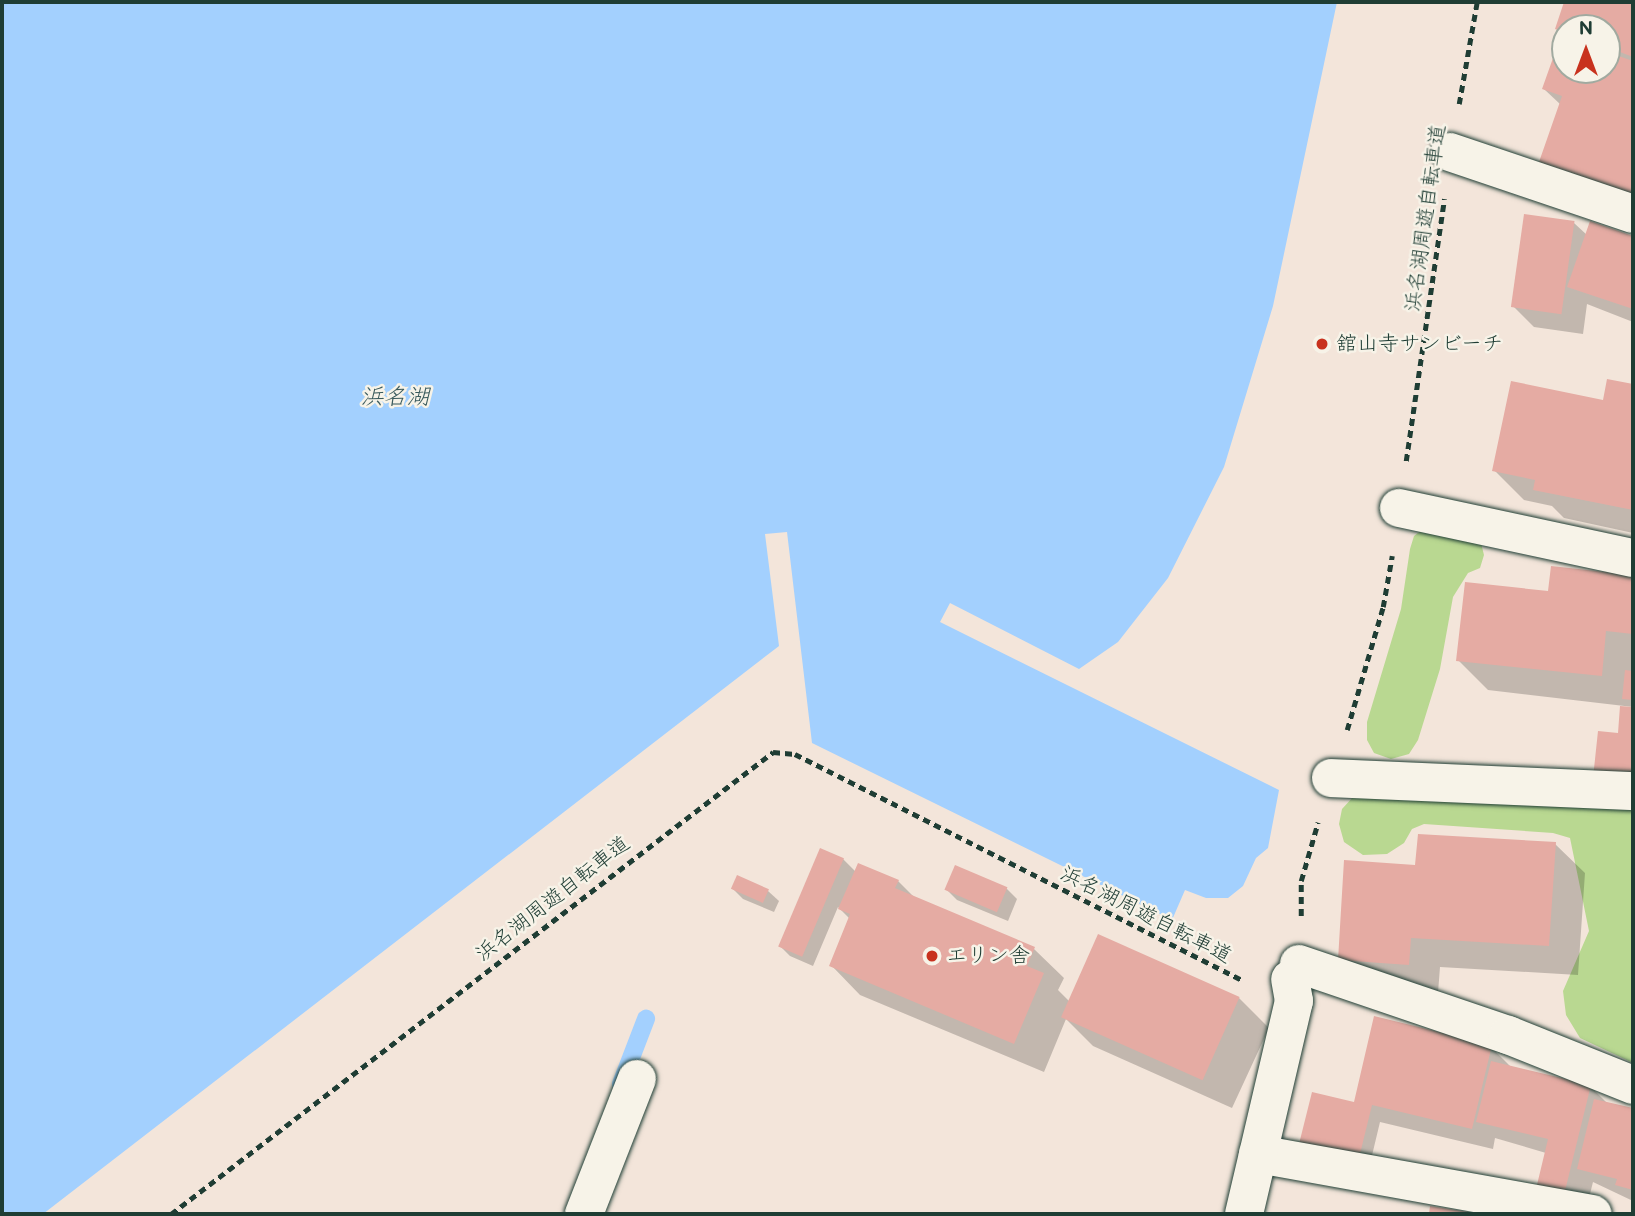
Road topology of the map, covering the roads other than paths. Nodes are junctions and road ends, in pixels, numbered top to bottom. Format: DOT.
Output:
graph roads {
  1 [pos="1450,152"];
  2 [pos="1633,214"];
  3 [pos="1399,508"];
  4 [pos="1633,558"];
  5 [pos="1331,778"];
  6 [pos="1633,791"];
  7 [pos="637,1079"];
  8 [pos="1633,1085"];
  9 [pos="1258,1154"];
  10 [pos="584,1214"];
  11 [pos="1244,1214"];
  12 [pos="1593,1214"];
  1 -- 2 [label="street"];
  3 -- 4 [label="street"];
  5 -- 6 [label="street"];
  7 -- 10 [label="street"];
  8 -- 9 [label="street"];
  9 -- 11 [label="street"];
  9 -- 12 [label="street"];
}
